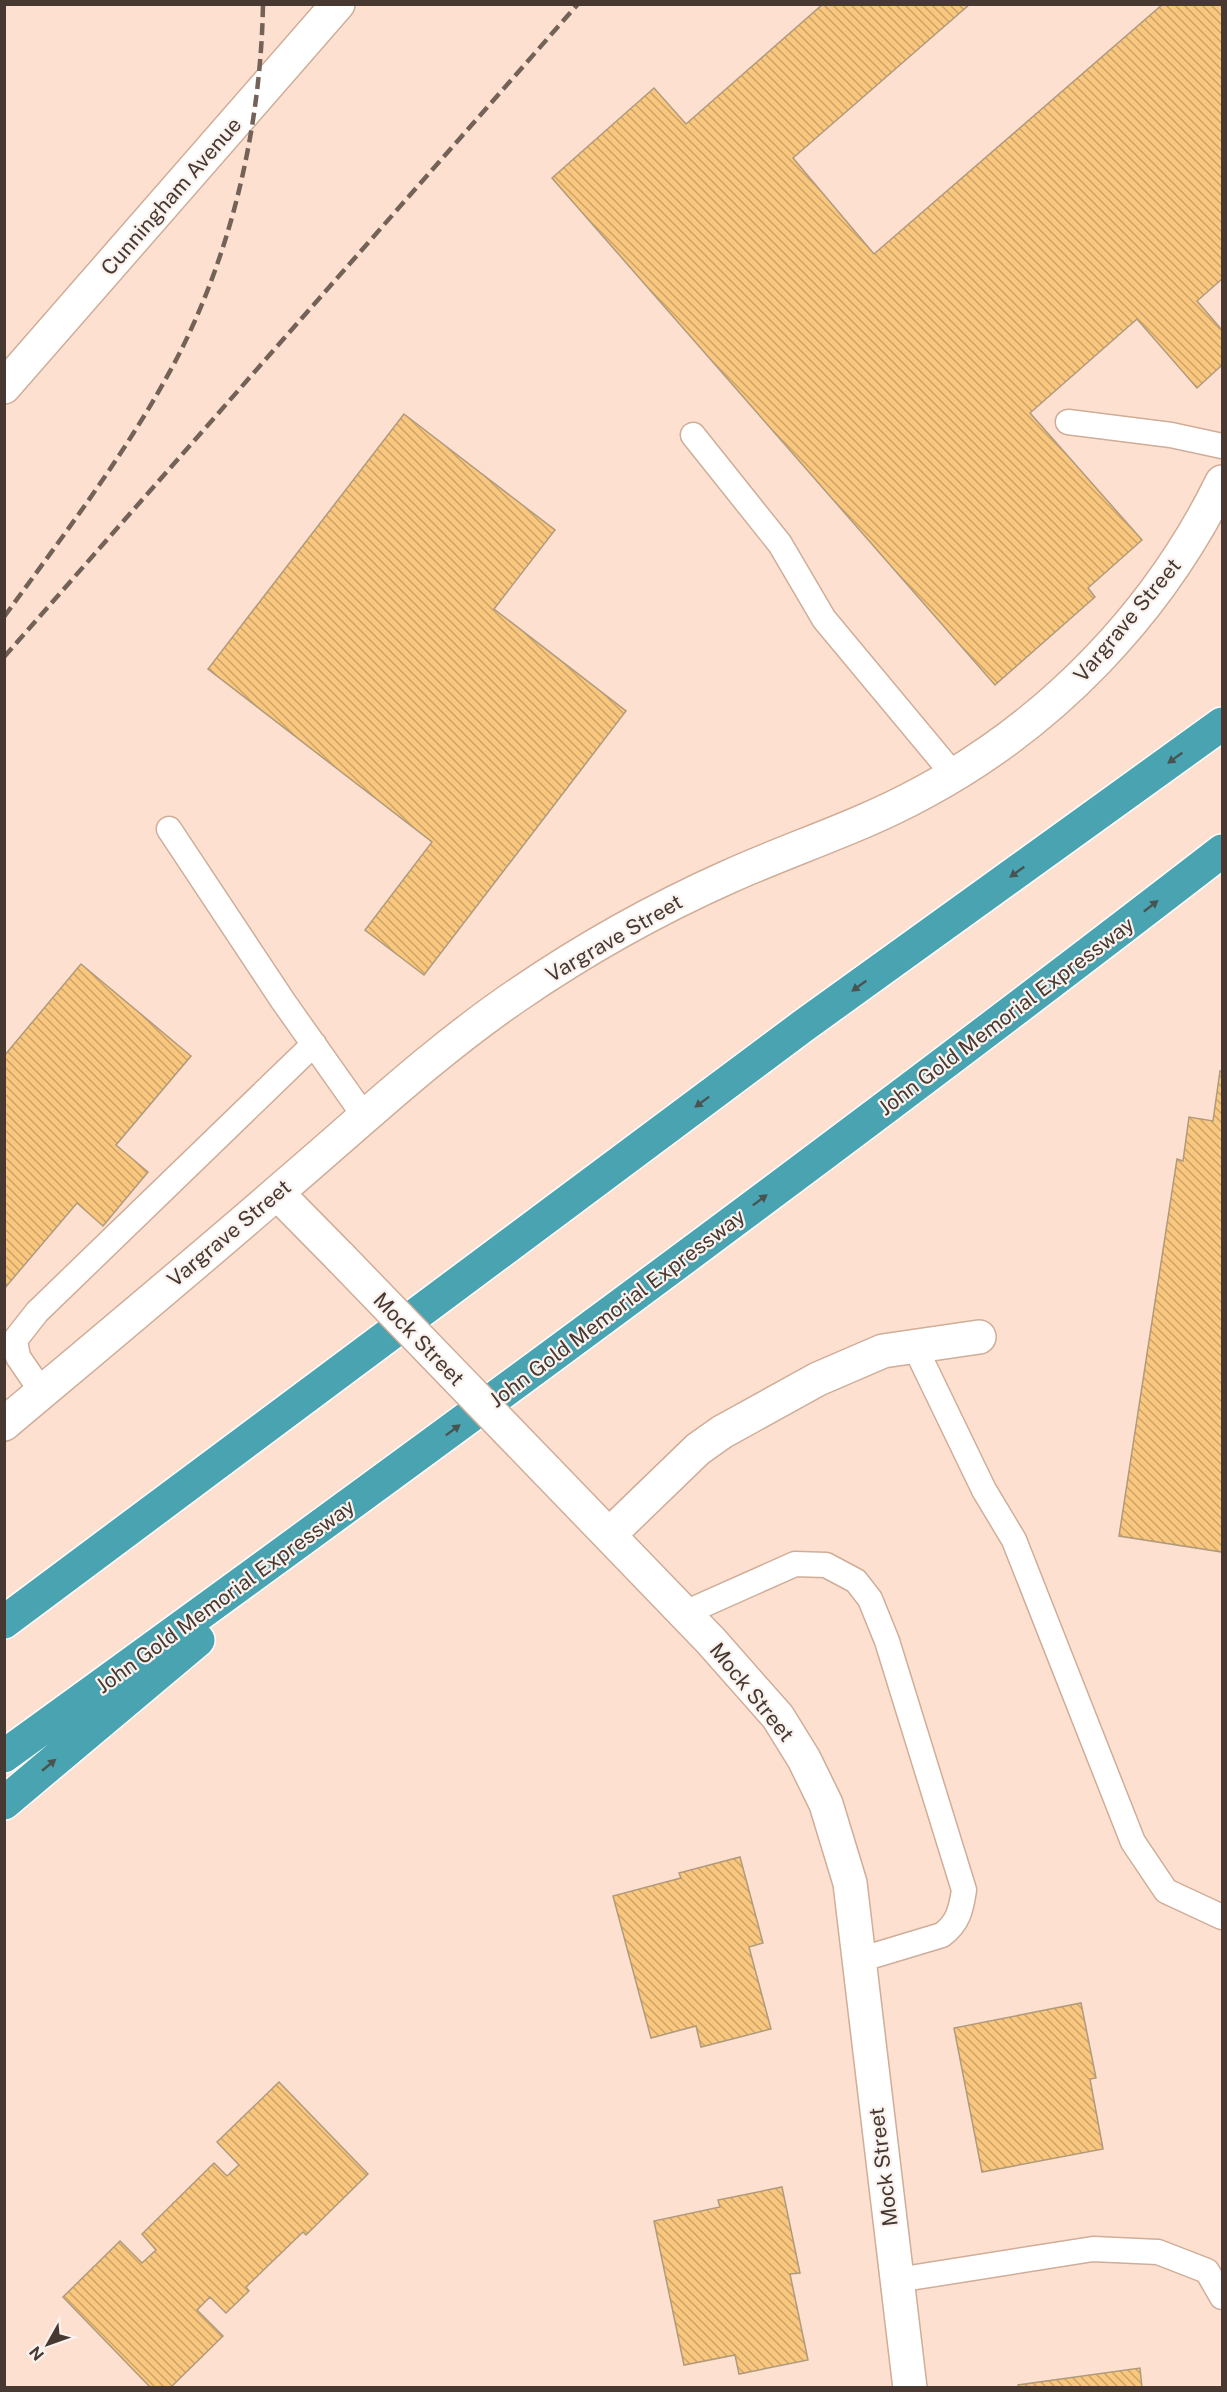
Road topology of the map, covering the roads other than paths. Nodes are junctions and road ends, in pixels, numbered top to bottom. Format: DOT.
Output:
graph roads {
  1 [pos="338,4"];
  2 [pos="4,387"];
  3 [pos="1068,422"];
  4 [pos="693,435"];
  5 [pos="1222,446"];
  6 [pos="1222,482"];
  7 [pos="1222,724"];
  8 [pos="953,774"];
  9 [pos="169,829"];
  10 [pos="1222,851"];
  11 [pos="314,1044"];
  12 [pos="365,1117"];
  13 [pos="277,1193"];
  14 [pos="980,1337"];
  15 [pos="914,1345"];
  16 [pos="42,1392"];
  17 [pos="4,1424"];
  18 [pos="406,1465"];
  19 [pos="609,1534"];
  20 [pos="684,1613"];
  21 [pos="4,1622"];
  22 [pos="4,1756"];
  23 [pos="4,1803"];
  24 [pos="1222,1917"];
  25 [pos="859,1960"];
  26 [pos="897,2280"];
  27 [pos="1222,2297"];
  28 [pos="910,2388"];
  1 -- 2 [label="street, Cunningham Avenue"];
  3 -- 5 [label="lane"];
  4 -- 8 [label="lane"];
  6 -- 8 [label="street, Vargrave Street"];
  7 -- 21 [label="highway, one-way"];
  8 -- 12 [label="street, Vargrave Street"];
  9 -- 11 [label="lane"];
  18 -- 10 [label="highway, John Gold Memorial Expressway, one-way"];
  11 -- 12 [label="lane"];
  11 -- 16 [label="lane"];
  12 -- 13 [label="street, Vargrave Street"];
  13 -- 16 [label="street, Vargrave Street"];
  13 -- 19 [label="street, Mock Street, bridge"];
  14 -- 15 [label="street"];
  15 -- 19 [label="street"];
  15 -- 24 [label="lane"];
  16 -- 17 [label="street, Vargrave Street"];
  18 -- 22 [label="highway, John Gold Memorial Expressway"];
  23 -- 18 [label="highway, one-way"];
  19 -- 20 [label="street, Mock Street"];
  20 -- 25 [label="street, Mock Street"];
  20 -- 25 [label="lane"];
  25 -- 26 [label="street, Mock Street"];
  26 -- 27 [label="lane"];
  26 -- 28 [label="street, Mock Street"];
}
